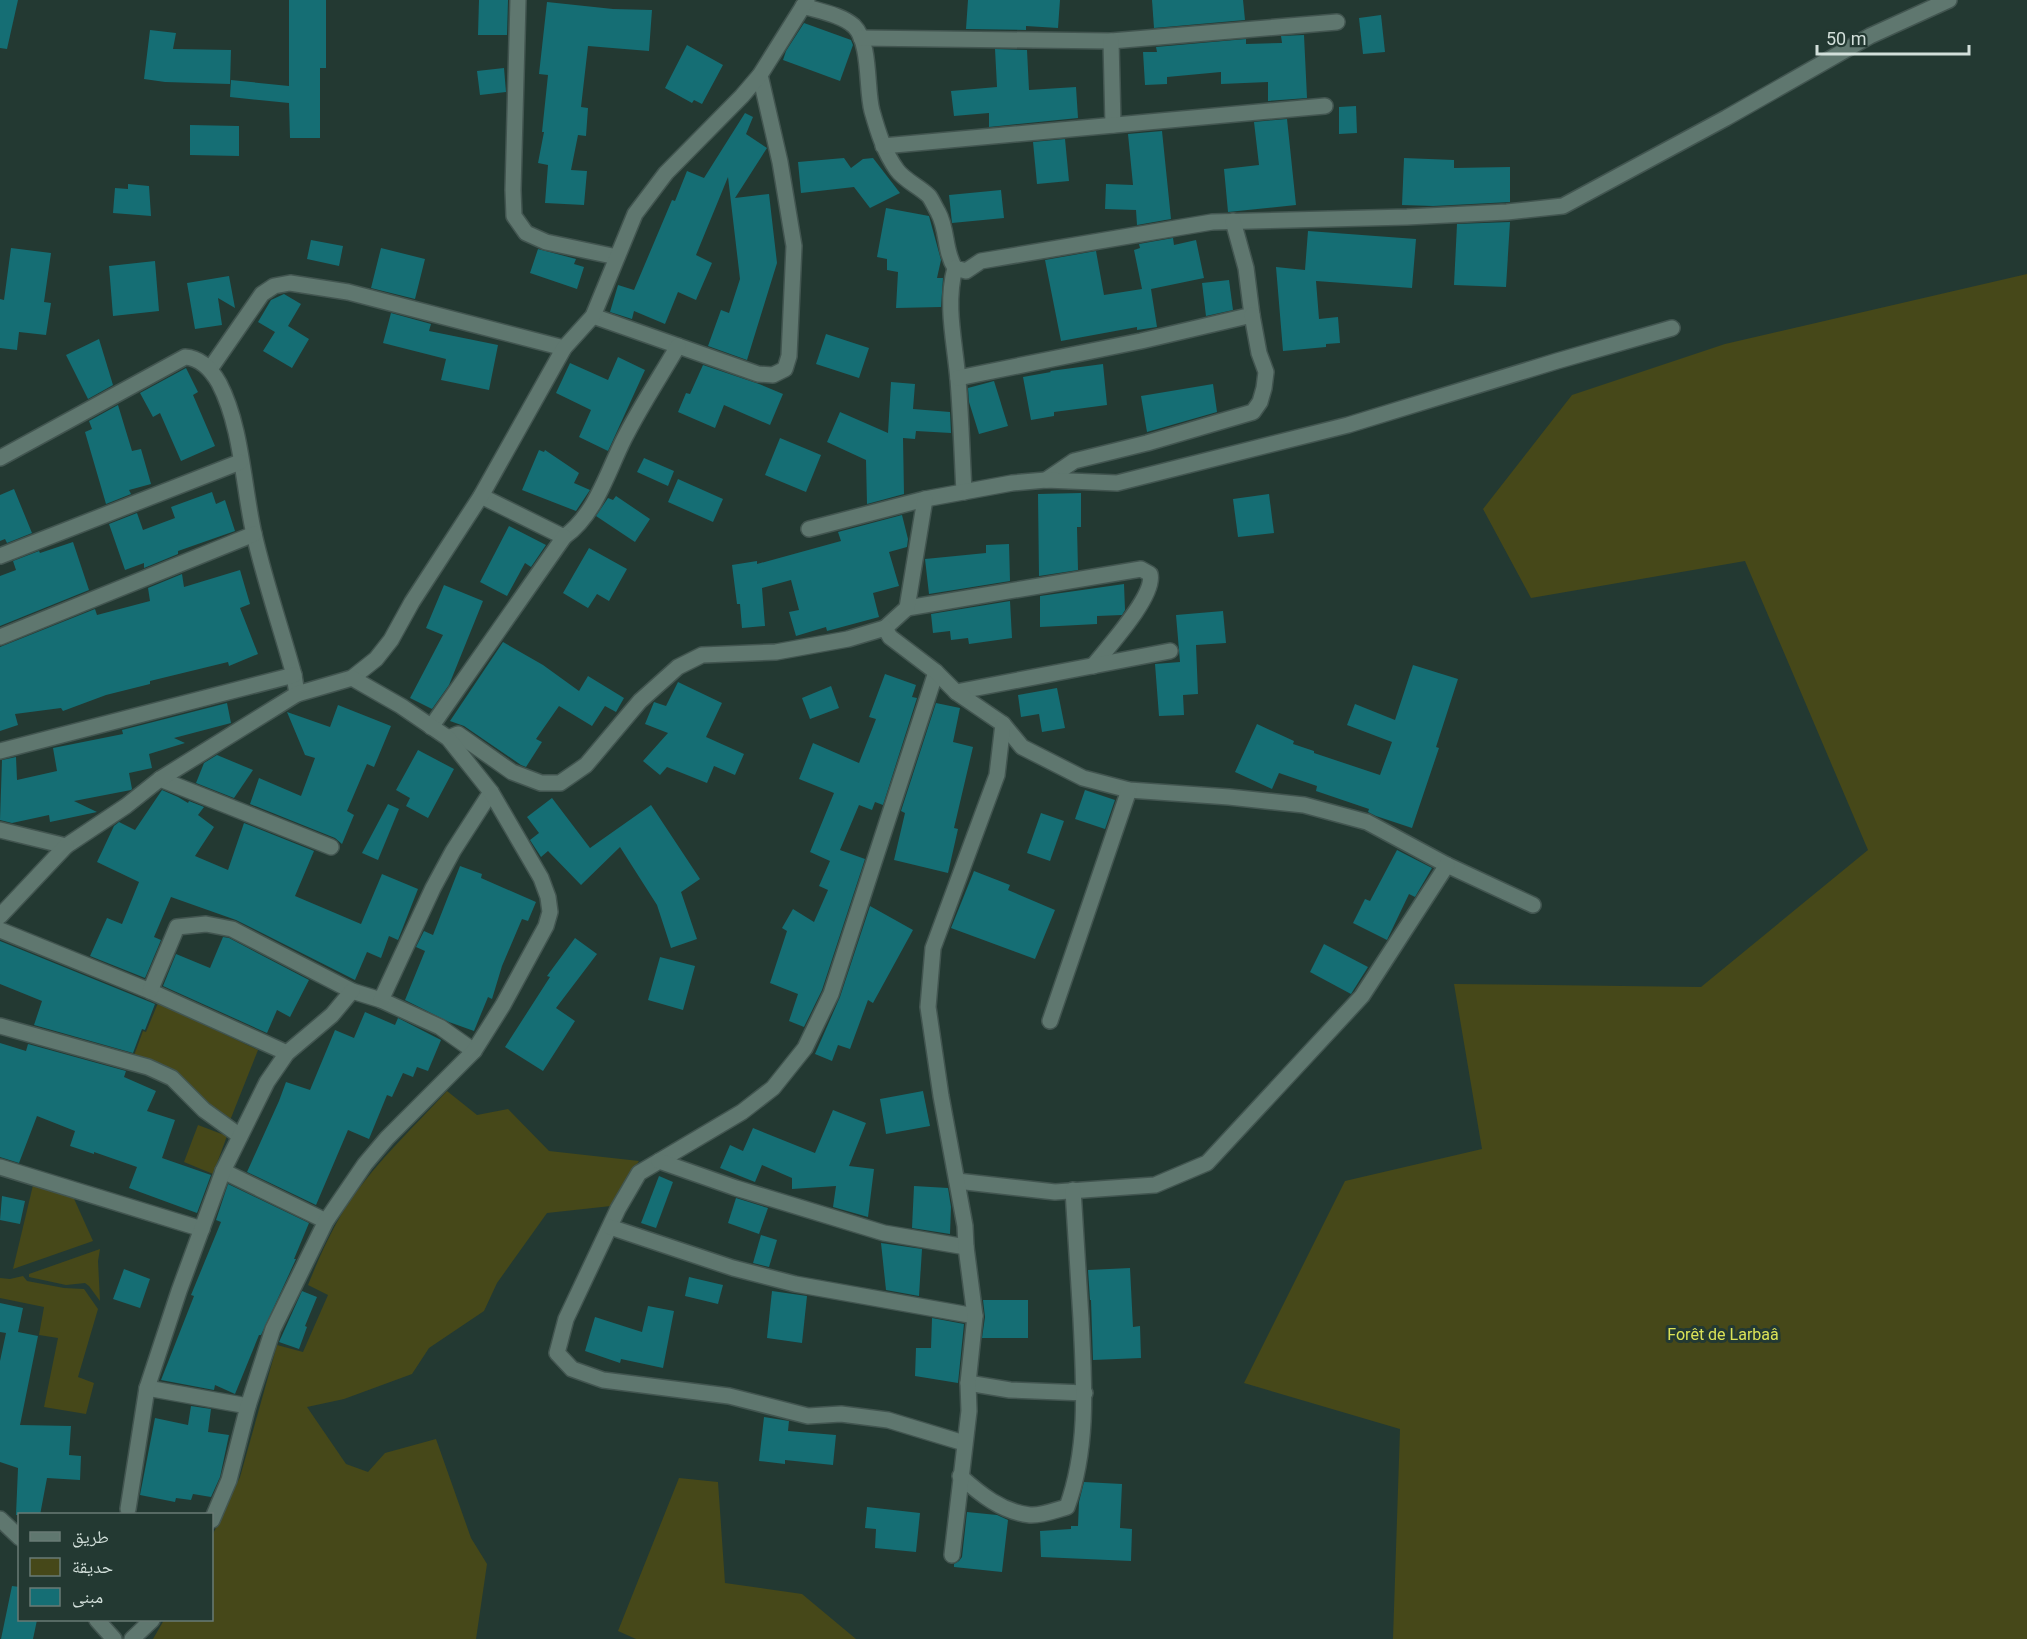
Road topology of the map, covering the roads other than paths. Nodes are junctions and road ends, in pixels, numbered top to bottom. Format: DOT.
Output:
graph roads {
  1 [pos="518,0"];
  2 [pos="1949,0"];
  3 [pos="805,3"];
  4 [pos="1337,22"];
  5 [pos="861,38"];
  6 [pos="1111,41"];
  7 [pos="760,75"];
  8 [pos="1325,106"];
  9 [pos="1113,125"];
  10 [pos="883,146"];
  11 [pos="1233,221"];
  12 [pos="617,258"];
  13 [pos="955,268"];
  14 [pos="1252,315"];
  15 [pos="593,316"];
  16 [pos="1672,328"];
  17 [pos="678,346"];
  18 [pos="564,348"];
  19 [pos="210,369"];
  20 [pos="958,378"];
  21 [pos="0,458"];
  22 [pos="240,462"];
  23 [pos="1046,480"];
  24 [pos="964,492"];
  25 [pos="482,496"];
  26 [pos="925,499"];
  27 [pos="809,529"];
  28 [pos="254,534"];
  29 [pos="564,537"];
  30 [pos="0,556"];
  31 [pos="907,608"];
  32 [pos="885,628"];
  33 [pos="0,637"];
  34 [pos="1170,651"];
  35 [pos="1094,666"];
  36 [pos="936,672"];
  37 [pos="294,675"];
  38 [pos="352,678"];
  39 [pos="956,692"];
  40 [pos="297,694"];
  41 [pos="1003,724"];
  42 [pos="431,727"];
  43 [pos="448,738"];
  44 [pos="0,751"];
  45 [pos="160,779"];
  46 [pos="1129,790"];
  47 [pos="491,792"];
  48 [pos="0,830"];
  49 [pos="66,846"];
  50 [pos="331,847"];
  51 [pos="1447,865"];
  52 [pos="1533,905"];
  53 [pos="0,916"];
  54 [pos="0,930"];
  55 [pos="150,991"];
  56 [pos="352,991"];
  57 [pos="381,1000"];
  58 [pos="1050,1021"];
  59 [pos="0,1026"];
  60 [pos="474,1051"];
  61 [pos="287,1053"];
  62 [pos="240,1136"];
  63 [pos="659,1161"];
  64 [pos="0,1167"];
  65 [pos="223,1171"];
  66 [pos="957,1181"];
  67 [pos="1073,1190"];
  68 [pos="326,1221"];
  69 [pos="610,1227"];
  70 [pos="202,1229"];
  71 [pos="966,1247"];
  72 [pos="975,1317"];
  73 [pos="968,1383"];
  74 [pos="147,1388"];
  75 [pos="1085,1393"];
  76 [pos="248,1406"];
  77 [pos="964,1443"];
  78 [pos="960,1476"];
  79 [pos="128,1509"];
  80 [pos="213,1518"];
  81 [pos="0,1519"];
  82 [pos="18,1536"];
  83 [pos="952,1555"];
  84 [pos="98,1621"];
  85 [pos="151,1621"];
  86 [pos="114,1639"];
  87 [pos="132,1639"];
  1 -- 12 [label="street"];
  2 -- 11 [label="street"];
  3 -- 5 [label="street"];
  3 -- 7 [label="street"];
  4 -- 6 [label="street"];
  5 -- 6 [label="street"];
  5 -- 10 [label="street"];
  6 -- 9 [label="street"];
  7 -- 12 [label="street"];
  7 -- 17 [label="street"];
  8 -- 9 [label="street"];
  9 -- 10 [label="street"];
  10 -- 13 [label="street"];
  11 -- 13 [label="street"];
  11 -- 14 [label="street"];
  12 -- 15 [label="street"];
  13 -- 20 [label="street"];
  14 -- 20 [label="street"];
  14 -- 23 [label="street"];
  15 -- 17 [label="street"];
  15 -- 18 [label="street"];
  16 -- 23 [label="street"];
  17 -- 29 [label="street"];
  18 -- 19 [label="street"];
  18 -- 25 [label="street"];
  19 -- 21 [label="street"];
  19 -- 22 [label="street"];
  20 -- 24 [label="street"];
  22 -- 28 [label="street"];
  22 -- 30 [label="street"];
  23 -- 24 [label="street"];
  24 -- 26 [label="street"];
  25 -- 29 [label="street"];
  25 -- 38 [label="street"];
  26 -- 27 [label="street"];
  26 -- 31 [label="street"];
  28 -- 33 [label="street"];
  28 -- 37 [label="street"];
  29 -- 42 [label="street"];
  31 -- 32 [label="street"];
  31 -- 35 [label="street"];
  32 -- 36 [label="street"];
  32 -- 43 [label="street"];
  34 -- 35 [label="street"];
  35 -- 39 [label="street"];
  36 -- 39 [label="street"];
  36 -- 63 [label="street"];
  37 -- 40 [label="street"];
  37 -- 44 [label="street"];
  38 -- 40 [label="street"];
  38 -- 42 [label="street"];
  39 -- 41 [label="street"];
  40 -- 45 [label="street"];
  41 -- 46 [label="street"];
  41 -- 66 [label="street"];
  42 -- 43 [label="street"];
  43 -- 47 [label="street"];
  45 -- 49 [label="street"];
  45 -- 50 [label="street"];
  46 -- 51 [label="street"];
  46 -- 58 [label="street"];
  47 -- 57 [label="street"];
  47 -- 60 [label="street"];
  48 -- 49 [label="street"];
  49 -- 53 [label="street"];
  51 -- 52 [label="street"];
  51 -- 67 [label="street"];
  54 -- 55 [label="street"];
  55 -- 56 [label="street"];
  55 -- 61 [label="street"];
  56 -- 57 [label="street"];
  56 -- 61 [label="street"];
  57 -- 60 [label="street"];
  59 -- 62 [label="street"];
  60 -- 68 [label="street"];
  61 -- 62 [label="street"];
  62 -- 65 [label="street"];
  63 -- 69 [label="street"];
  63 -- 71 [label="street"];
  64 -- 70 [label="street"];
  65 -- 68 [label="street"];
  65 -- 70 [label="street"];
  66 -- 67 [label="street"];
  66 -- 71 [label="street"];
  67 -- 75 [label="street"];
  68 -- 76 [label="street"];
  69 -- 72 [label="street"];
  69 -- 77 [label="street"];
  70 -- 74 [label="street"];
  71 -- 72 [label="street"];
  72 -- 73 [label="street"];
  73 -- 75 [label="street"];
  73 -- 77 [label="street"];
  74 -- 76 [label="street"];
  74 -- 79 [label="street"];
  75 -- 78 [label="street"];
  76 -- 80 [label="street"];
  77 -- 78 [label="street"];
  78 -- 83 [label="street"];
  81 -- 82 [label="street"];
  84 -- 86 [label="street"];
  85 -- 87 [label="street"];
}
